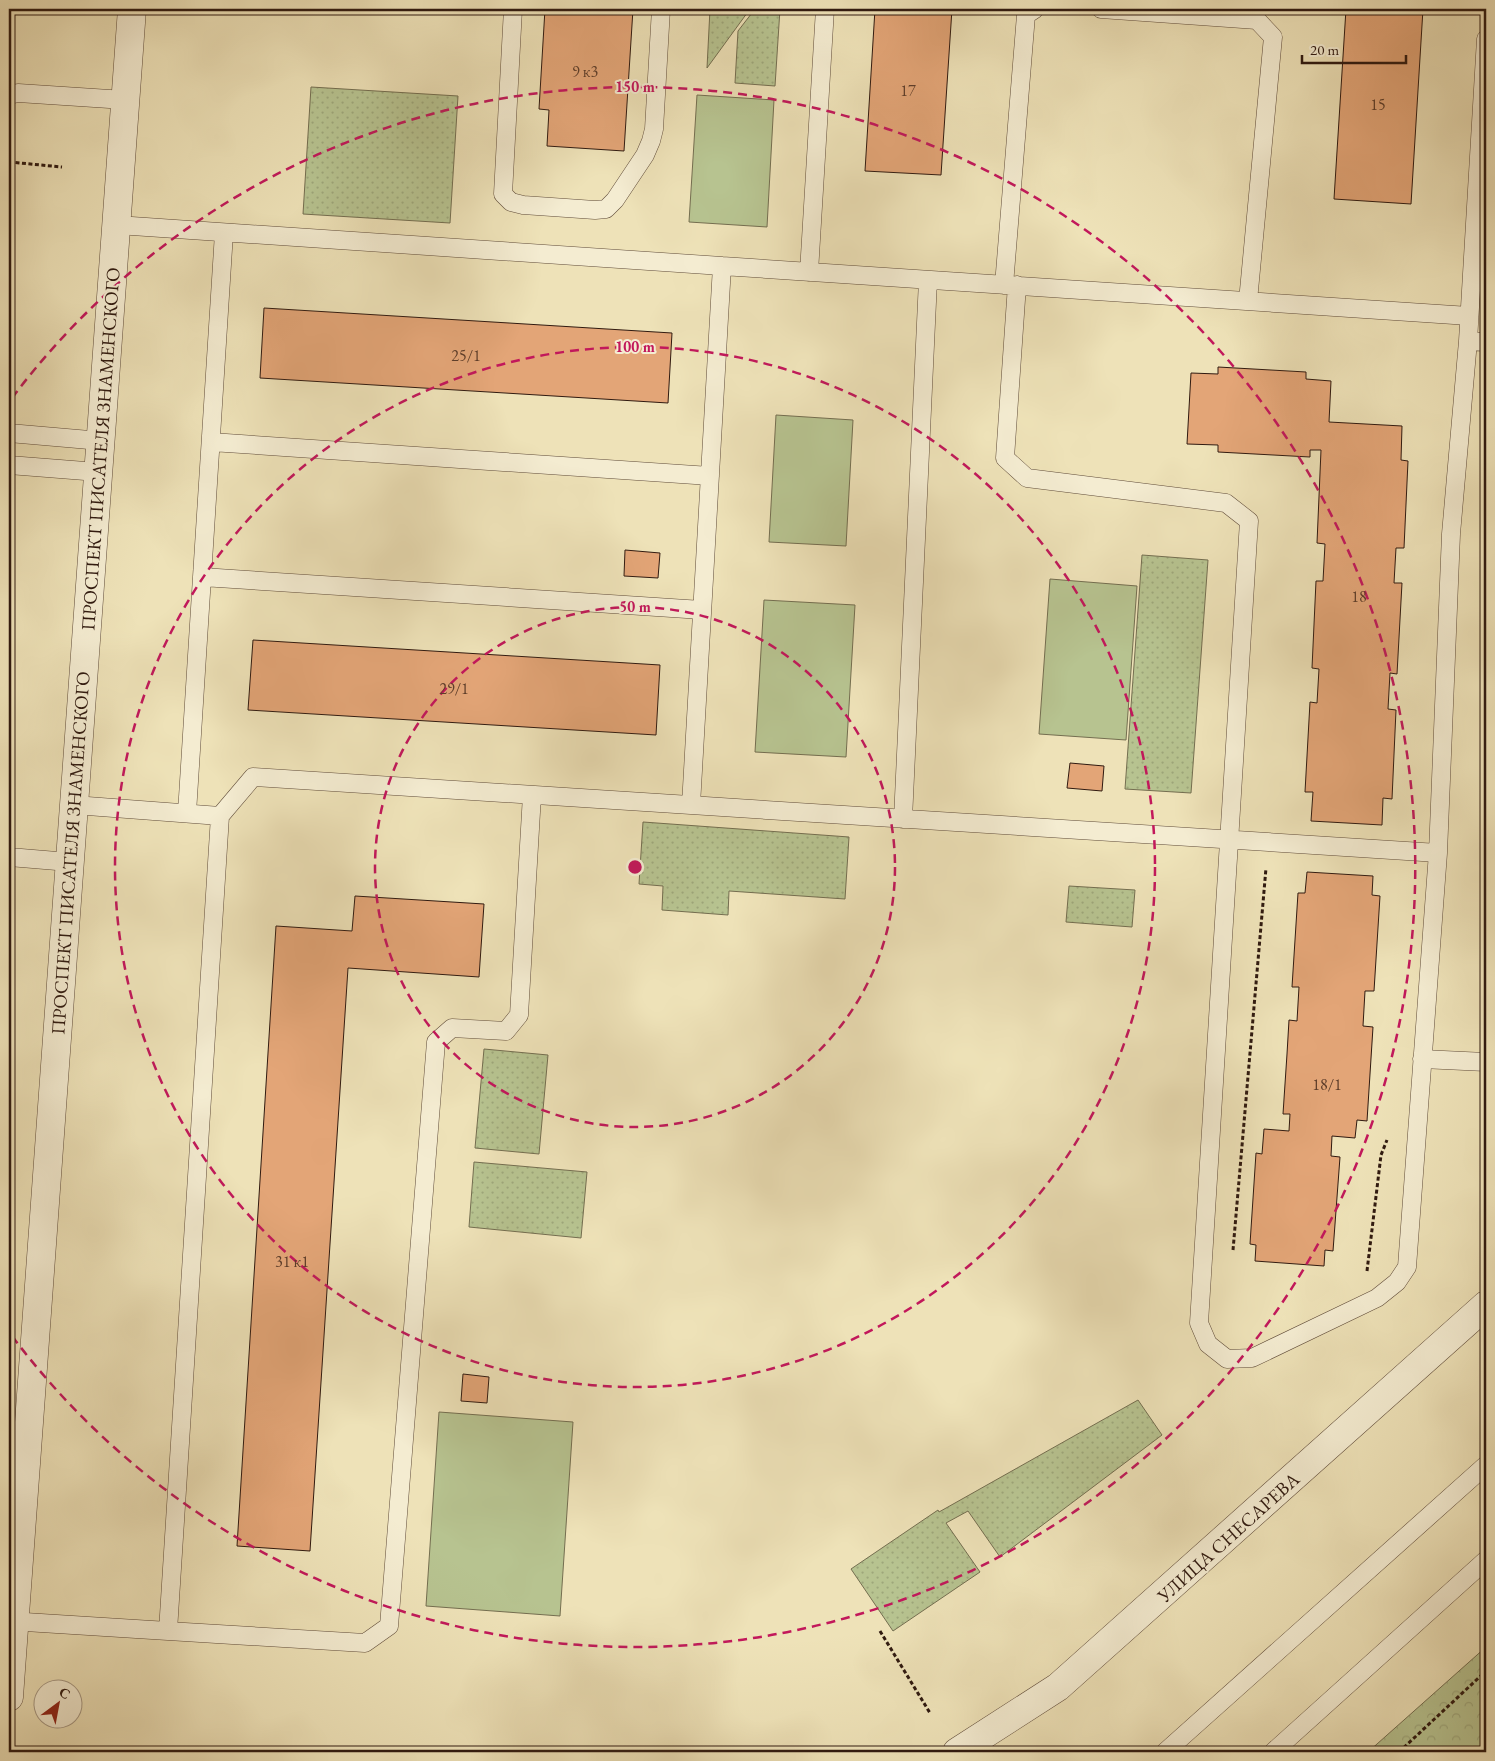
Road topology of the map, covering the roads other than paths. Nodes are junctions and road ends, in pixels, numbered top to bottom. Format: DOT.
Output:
graph roads {
  1 [pos="132,9"];
  2 [pos="513,9"];
  3 [pos="661,9"];
  4 [pos="825,9"];
  5 [pos="1035,9"];
  6 [pos="1101,9"];
  7 [pos="1145,10"];
  8 [pos="1486,39"];
  9 [pos="9,96"];
  10 [pos="125,100"];
  11 [pos="116,226"];
  12 [pos="224,233"];
  13 [pos="722,266"];
  14 [pos="809,272"];
  15 [pos="928,280"];
  16 [pos="1010,285"];
  17 [pos="1248,301"];
  18 [pos="1469,316"];
  19 [pos="1468,341"];
  20 [pos="1486,342"];
  21 [pos="9,433"];
  22 [pos="101,441"];
  23 [pos="211,442"];
  24 [pos="9,465"];
  25 [pos="98,472"];
  26 [pos="710,476"];
  27 [pos="202,577"];
  28 [pos="702,610"];
  29 [pos="532,795"];
  30 [pos="74,805"];
  31 [pos="691,805"];
  32 [pos="188,813"];
  33 [pos="220,816"];
  34 [pos="903,819"];
  35 [pos="1229,840"];
  36 [pos="1438,853"];
  37 [pos="9,857"];
  38 [pos="70,862"];
  39 [pos="1422,1059"];
  40 [pos="1486,1062"];
  41 [pos="1486,1305"];
  42 [pos="1486,1465"];
  43 [pos="1486,1560"];
  44 [pos="11,1622"];
  45 [pos="168,1631"];
  46 [pos="9,1697"];
  47 [pos="957,1752"];
  48 [pos="1165,1752"];
  49 [pos="1273,1752"];
  1 -- 10 [label="street, ПРОСПЕКТ ПИСАТЕЛЯ ЗНАМЕНСКОГО"];
  2 -- 3 [label="lane"];
  4 -- 14 [label="lane"];
  5 -- 16 [label="lane"];
  6 -- 7 [label="lane"];
  7 -- 17 [label="lane"];
  8 -- 18 [label="lane"];
  9 -- 10 [label="lane"];
  10 -- 11 [label="street, ПРОСПЕКТ ПИСАТЕЛЯ ЗНАМЕНСКОГО"];
  11 -- 12 [label="lane"];
  11 -- 22 [label="street, ПРОСПЕКТ ПИСАТЕЛЯ ЗНАМЕНСКОГО"];
  12 -- 13 [label="lane"];
  12 -- 23 [label="lane"];
  13 -- 14 [label="lane"];
  13 -- 26 [label="lane"];
  14 -- 15 [label="lane"];
  15 -- 16 [label="lane"];
  15 -- 34 [label="lane"];
  16 -- 17 [label="lane"];
  16 -- 35 [label="lane"];
  17 -- 18 [label="lane"];
  18 -- 19 [label="lane"];
  19 -- 20 [label="lane"];
  19 -- 36 [label="lane"];
  21 -- 22 [label="lane"];
  22 -- 25 [label="street, ПРОСПЕКТ ПИСАТЕЛЯ ЗНАМЕНСКОГО"];
  23 -- 26 [label="lane"];
  23 -- 27 [label="lane"];
  24 -- 25 [label="lane"];
  25 -- 30 [label="street, ПРОСПЕКТ ПИСАТЕЛЯ ЗНАМЕНСКОГО"];
  26 -- 28 [label="lane"];
  27 -- 28 [label="lane"];
  27 -- 32 [label="lane"];
  28 -- 31 [label="lane"];
  29 -- 31 [label="lane"];
  29 -- 33 [label="lane"];
  29 -- 45 [label="lane"];
  30 -- 32 [label="lane"];
  30 -- 38 [label="street, ПРОСПЕКТ ПИСАТЕЛЯ ЗНАМЕНСКОГО"];
  31 -- 34 [label="lane"];
  32 -- 33 [label="lane"];
  33 -- 45 [label="lane"];
  34 -- 35 [label="lane"];
  35 -- 36 [label="lane"];
  35 -- 39 [label="lane"];
  36 -- 39 [label="lane"];
  37 -- 38 [label="lane"];
  38 -- 44 [label="street, ПРОСПЕКТ ПИСАТЕЛЯ ЗНАМЕНСКОГО"];
  39 -- 40 [label="lane"];
  41 -- 47 [label="street, УЛИЦА СНЕСАРЕВА"];
  42 -- 48 [label="lane"];
  43 -- 49 [label="lane"];
  44 -- 45 [label="lane"];
  44 -- 46 [label="street, ПРОСПЕКТ ПИСАТЕЛЯ ЗНАМЕНСКОГО"];
}
